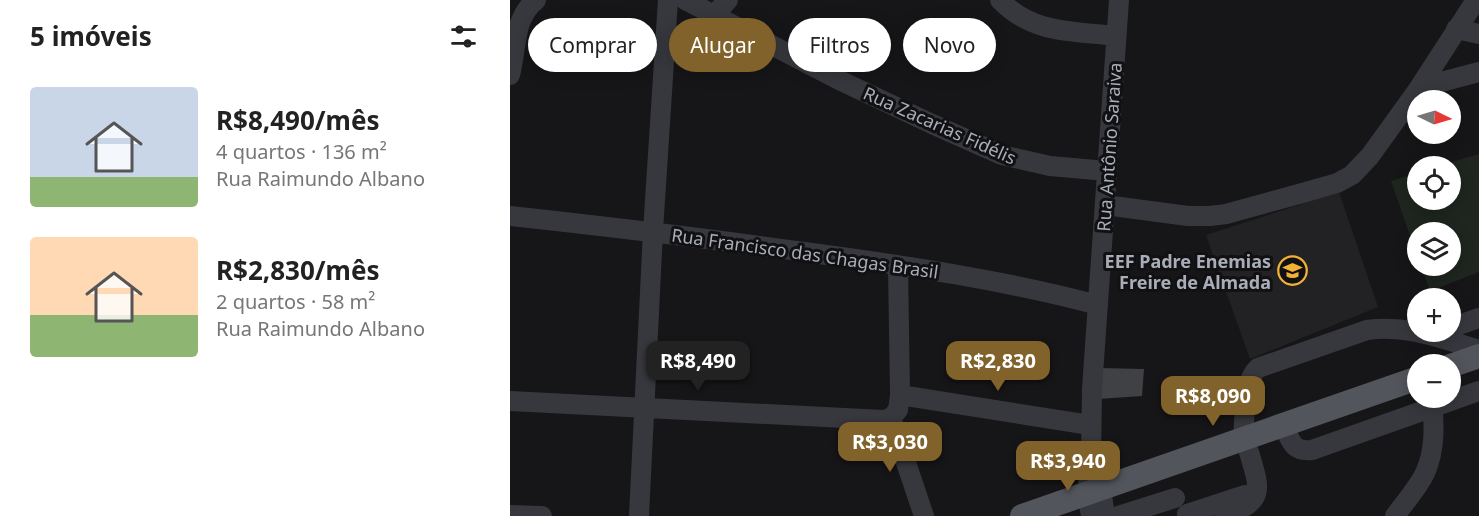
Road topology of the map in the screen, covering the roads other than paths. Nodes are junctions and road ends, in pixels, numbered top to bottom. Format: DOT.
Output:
graph roads {
  1 [pos="536,0"];
  2 [pos="668,0"];
  3 [pos="685,0"];
  4 [pos="1000,0"];
  5 [pos="1119,0"];
  6 [pos="1476,0"];
  7 [pos="721,7"];
  8 [pos="1456,29"];
  9 [pos="1479,34"];
  10 [pos="1116,36"];
  11 [pos="511,72"];
  12 [pos="1479,72"];
  13 [pos="1419,88"];
  14 [pos="1107,171"];
  15 [pos="1104,205"];
  16 [pos="510,216"];
  17 [pos="653,231"];
  18 [pos="898,265"];
  19 [pos="1098,305"];
  20 [pos="1479,318"];
  21 [pos="1461,324"];
  22 [pos="1407,329"];
  23 [pos="1458,342"];
  24 [pos="1479,350"];
  25 [pos="1479,356"];
  26 [pos="1461,362"];
  27 [pos="1479,372"];
  28 [pos="1461,378"];
  29 [pos="1407,382"];
  30 [pos="1479,391"];
  31 [pos="1461,394"];
  32 [pos="510,401"];
  33 [pos="1407,404"];
  34 [pos="644,408"];
  35 [pos="1430,408"];
  36 [pos="896,409"];
  37 [pos="1090,425"];
  38 [pos="1286,431"];
  39 [pos="1246,445"];
  40 [pos="1257,491"];
  41 [pos="1179,502"];
  42 [pos="1095,503"];
  43 [pos="510,515"];
  44 [pos="542,516"];
  45 [pos="639,516"];
  46 [pos="924,516"];
  47 [pos="1022,516"];
  48 [pos="1225,516"];
  49 [pos="1395,516"];
  1 -- 11 [label="street"];
  2 -- 17 [label="street"];
  3 -- 7 [label="street, Rua Zacarias Fidélis"];
  4 -- 10 [label="street"];
  5 -- 10 [label="street, Rua Antônio Saraiva"];
  6 -- 8 [label="street"];
  7 -- 14 [label="street, Rua Zacarias Fidélis"];
  8 -- 9 [label="street"];
  8 -- 13 [label="street"];
  10 -- 14 [label="street, Rua Antônio Saraiva"];
  12 -- 13 [label="street"];
  13 -- 15 [label="street"];
  14 -- 15 [label="street, Rua Antônio Saraiva"];
  15 -- 19 [label="street, Rua Antônio Saraiva"];
  16 -- 17 [label="street, Rua Francisco das Chagas Brasil"];
  17 -- 18 [label="street, Rua Francisco das Chagas Brasil"];
  17 -- 34 [label="street"];
  18 -- 19 [label="street, Rua Francisco das Chagas Brasil"];
  18 -- 36 [label="street"];
  19 -- 37 [label="street, Rua Antônio Saraiva"];
  20 -- 21 [label="street"];
  22 -- 39 [label="street"];
  23 -- 24 [label="street"];
  25 -- 26 [label="main road"];
  27 -- 28 [label="main road"];
  29 -- 38 [label="main road"];
  30 -- 31 [label="street"];
  32 -- 34 [label="street"];
  33 -- 38 [label="main road"];
  34 -- 36 [label="street"];
  34 -- 45 [label="street"];
  35 -- 49 [label="street"];
  36 -- 37 [label="street"];
  36 -- 46 [label="street"];
  37 -- 42 [label="street, Rua Antônio Saraiva"];
  38 -- 39 [label="main road"];
  39 -- 40 [label="street"];
  39 -- 41 [label="main road"];
  39 -- 42 [label="main road"];
  40 -- 41 [label="street"];
  40 -- 48 [label="street"];
  41 -- 42 [label="main road"];
  42 -- 47 [label="main road"];
  43 -- 44 [label="street"];
}
